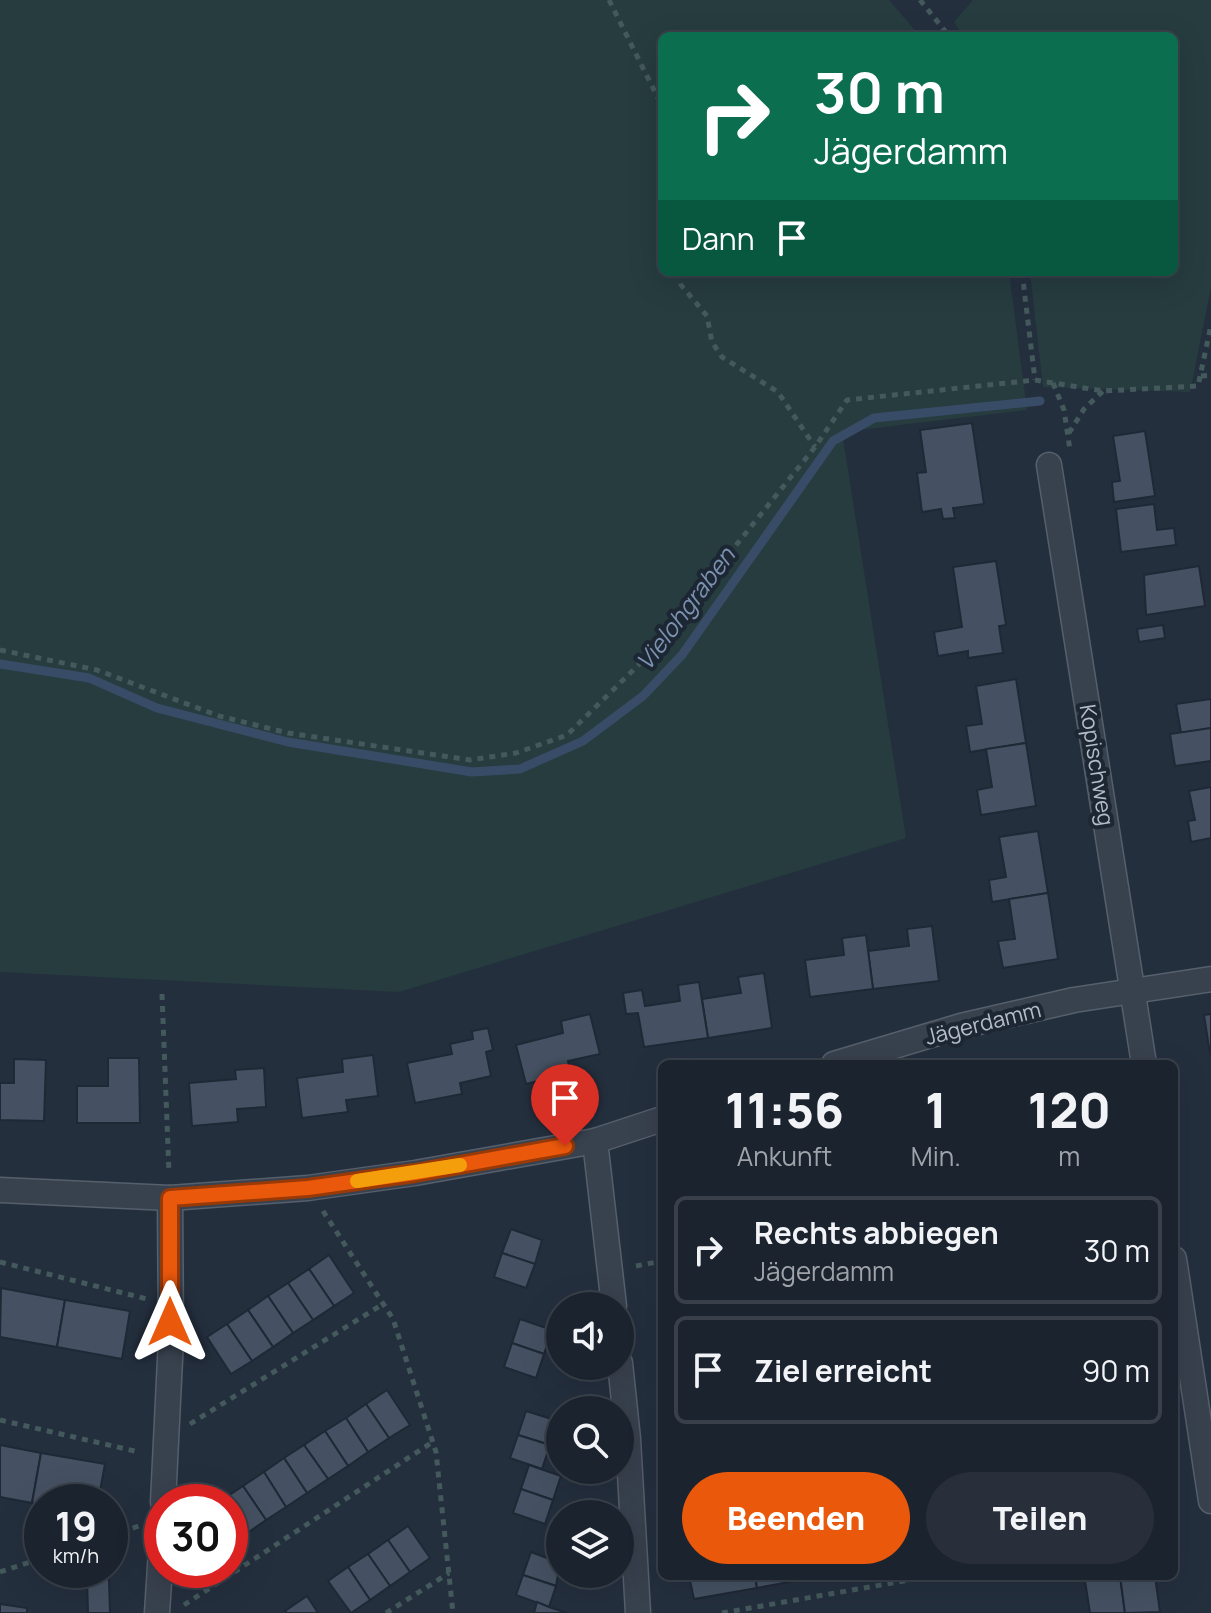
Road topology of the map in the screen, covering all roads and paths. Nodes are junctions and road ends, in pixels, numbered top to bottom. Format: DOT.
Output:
graph roads {
  1 [pos="609,0"];
  2 [pos="920,0"];
  3 [pos="946,32"];
  4 [pos="658,98"];
  5 [pos="678,276"];
  6 [pos="1022,276"];
  7 [pos="1211,325"];
  8 [pos="1211,375"];
  9 [pos="1201,376"];
  10 [pos="1035,380"];
  11 [pos="1052,382"];
  12 [pos="1103,391"];
  13 [pos="815,447"];
  14 [pos="1049,465"];
  15 [pos="0,650"];
  16 [pos="1211,979"];
  17 [pos="1133,991"];
  18 [pos="162,994"];
  19 [pos="847,1060"];
  20 [pos="1143,1060"];
  21 [pos="658,1120"];
  22 [pos="595,1141"];
  23 [pos="308,1188"];
  24 [pos="0,1190"];
  25 [pos="170,1198"];
  26 [pos="0,1262"];
  27 [pos="1178,1285"];
  28 [pos="612,1292"];
  29 [pos="383,1304"];
  30 [pos="170,1305"];
  31 [pos="622,1380"];
  32 [pos="0,1420"];
  33 [pos="431,1443"];
  34 [pos="164,1449"];
  35 [pos="163,1484"];
  36 [pos="1211,1501"];
  37 [pos="24,1564"];
  38 [pos="0,1572"];
  39 [pos="449,1573"];
  40 [pos="909,1580"];
  41 [pos="159,1588"];
  42 [pos="157,1613"];
  43 [pos="171,1613"];
  44 [pos="386,1613"];
  45 [pos="453,1613"];
  46 [pos="638,1613"];
  47 [pos="722,1613"];
  1 -- 4 [label="path"];
  2 -- 3 [label="path"];
  5 -- 13 [label="path"];
  6 -- 10 [label="path"];
  7 -- 9 [label="path"];
  8 -- 9 [label="path"];
  9 -- 12 [label="path"];
  10 -- 11 [label="path"];
  10 -- 13 [label="path"];
  11 -- 12 [label="path"];
  11 -- 12 [label="path"];
  13 -- 15 [label="path"];
  14 -- 17 [label="street, Kopischweg"];
  16 -- 17 [label="street, Jägerdamm"];
  17 -- 19 [label="street, Jägerdamm"];
  17 -- 20 [label="street, Kopischweg"];
  18 -- 25 [label="path"];
  21 -- 22 [label="street"];
  22 -- 23 [label="street"];
  22 -- 28 [label="street"];
  23 -- 25 [label="street"];
  23 -- 29 [label="path"];
  24 -- 25 [label="street"];
  25 -- 30 [label="street"];
  26 -- 30 [label="path"];
  27 -- 36 [label="street"];
  29 -- 33 [label="path"];
  29 -- 34 [label="path"];
  30 -- 34 [label="street"];
  31 -- 46 [label="street"];
  32 -- 34 [label="path"];
  33 -- 39 [label="path"];
  33 -- 43 [label="path"];
  34 -- 35 [label="street"];
  37 -- 38 [label="path"];
  39 -- 44 [label="path"];
  39 -- 45 [label="path"];
  40 -- 47 [label="path"];
  41 -- 42 [label="street"];
}
